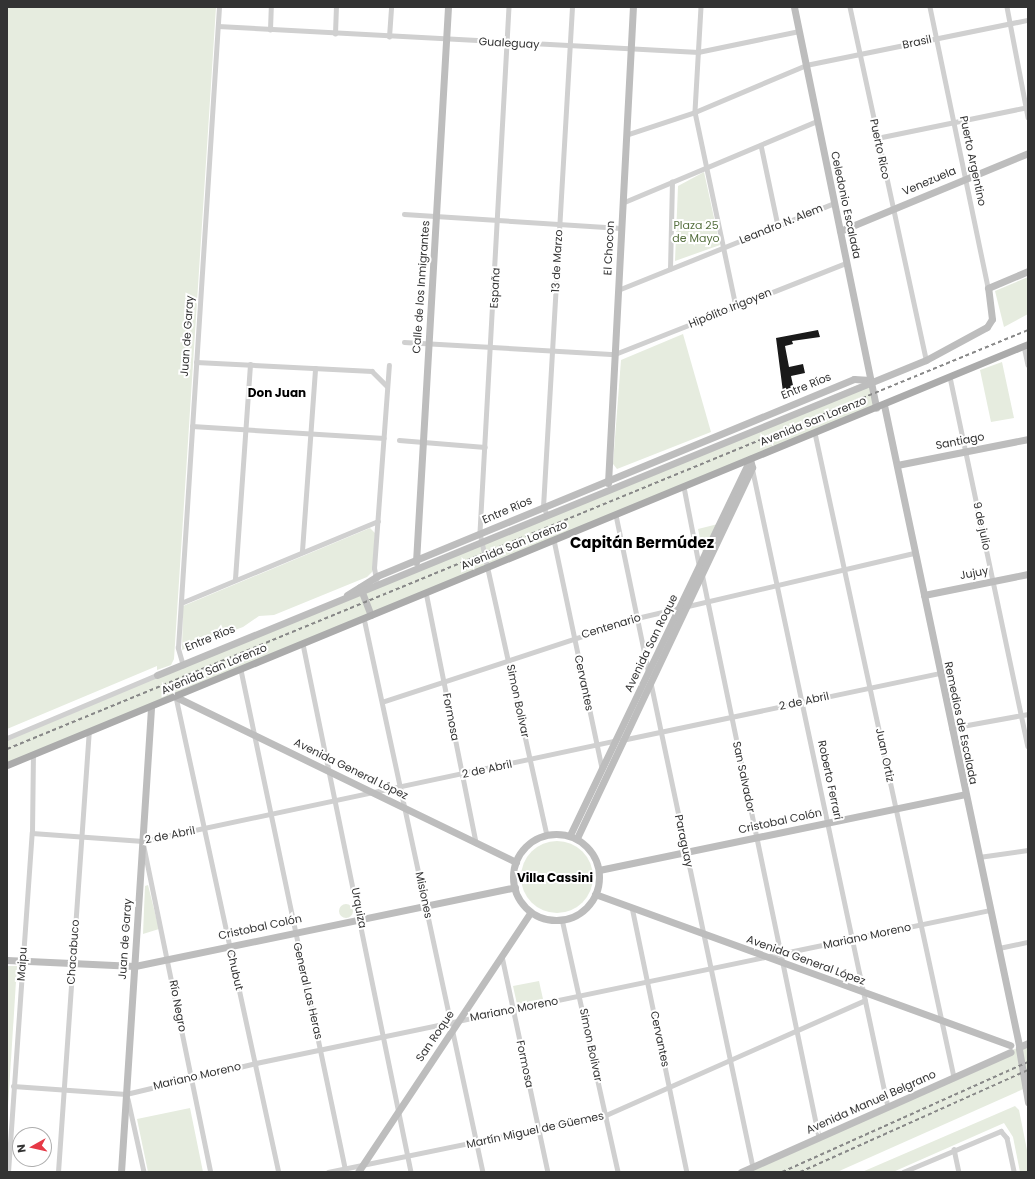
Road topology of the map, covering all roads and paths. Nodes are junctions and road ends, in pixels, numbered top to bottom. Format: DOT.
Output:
graph roads {
  1 [pos="219,7"];
  2 [pos="271,7"];
  3 [pos="336,7"];
  4 [pos="391,7"];
  5 [pos="448,7"];
  6 [pos="509,7"];
  7 [pos="572,7"];
  8 [pos="633,7"];
  9 [pos="701,7"];
  10 [pos="794,7"];
  11 [pos="850,7"];
  12 [pos="930,7"];
  13 [pos="1007,7"];
  14 [pos="1028,20"];
  15 [pos="1010,23"];
  16 [pos="218,26"];
  17 [pos="270,30"];
  18 [pos="799,31"];
  19 [pos="334,34"];
  20 [pos="389,37"];
  21 [pos="936,38"];
  22 [pos="446,40"];
  23 [pos="508,43"];
  24 [pos="570,46"];
  25 [pos="631,49"];
  26 [pos="698,52"];
  27 [pos="861,54"];
  28 [pos="806,65"];
  29 [pos="1027,107"];
  30 [pos="695,112"];
  31 [pos="1028,117"];
  32 [pos="817,121"];
  33 [pos="953,123"];
  34 [pos="626,135"];
  35 [pos="877,138"];
  36 [pos="761,145"];
  37 [pos="1028,153"];
  38 [pos="707,167"];
  39 [pos="965,178"];
  40 [pos="672,182"];
  41 [pos="622,203"];
  42 [pos="834,203"];
  43 [pos="893,208"];
  44 [pos="404,214"];
  45 [pos="437,216"];
  46 [pos="499,220"];
  47 [pos="559,224"];
  48 [pos="778,226"];
  49 [pos="621,228"];
  50 [pos="840,231"];
  51 [pos="724,247"];
  52 [pos="846,262"];
  53 [pos="670,269"];
  54 [pos="1028,271"];
  55 [pos="988,288"];
  56 [pos="618,290"];
  57 [pos="736,306"];
  58 [pos="992,319"];
  59 [pos="404,342"];
  60 [pos="428,344"];
  61 [pos="1026,345"];
  62 [pos="492,347"];
  63 [pos="552,350"];
  64 [pos="615,354"];
  65 [pos="926,360"];
  66 [pos="196,362"];
  67 [pos="250,365"];
  68 [pos="1028,365"];
  69 [pos="389,366"];
  70 [pos="315,368"];
  71 [pos="950,377"];
  72 [pos="870,380"];
  73 [pos="388,387"];
  74 [pos="884,405"];
  75 [pos="876,408"];
  76 [pos="774,412"];
  77 [pos="777,421"];
  78 [pos="192,426"];
  79 [pos="246,429"];
  80 [pos="310,433"];
  81 [pos="815,433"];
  82 [pos="384,438"];
  83 [pos="398,440"];
  84 [pos="706,440"];
  85 [pos="1028,440"];
  86 [pos="422,442"];
  87 [pos="485,447"];
  88 [pos="710,448"];
  89 [pos="966,452"];
  90 [pos="750,459"];
  91 [pos="897,465"];
  92 [pos="752,467"];
  93 [pos="607,480"];
  94 [pos="684,487"];
  95 [pos="610,489"];
  96 [pos="543,507"];
  97 [pos="547,515"];
  98 [pos="616,515"];
  99 [pos="378,521"];
  100 [pos="480,533"];
  101 [pos="554,540"];
  102 [pos="482,542"];
  103 [pos="302,551"];
  104 [pos="915,553"];
  105 [pos="415,560"];
  106 [pos="489,568"];
  107 [pos="417,569"];
  108 [pos="846,569"];
  109 [pos="701,570"];
  110 [pos="1028,574"];
  111 [pos="375,578"];
  112 [pos="235,579"];
  113 [pos="994,580"];
  114 [pos="377,585"];
  115 [pos="777,585"];
  116 [pos="361,589"];
  117 [pos="426,592"];
  118 [pos="924,594"];
  119 [pos="708,601"];
  120 [pos="180,603"];
  121 [pos="683,607"];
  122 [pos="367,617"];
  123 [pos="638,618"];
  124 [pos="575,637"];
  125 [pos="303,644"];
  126 [pos="509,658"];
  127 [pos="182,664"];
  128 [pos="241,670"];
  129 [pos="649,672"];
  130 [pos="940,673"];
  131 [pos="157,675"];
  132 [pos="444,680"];
  133 [pos="651,681"];
  134 [pos="871,687"];
  135 [pos="176,697"];
  136 [pos="382,702"];
  137 [pos="802,702"];
  138 [pos="151,706"];
  139 [pos="1028,714"];
  140 [pos="1022,716"];
  141 [pos="732,717"];
  142 [pos="951,728"];
  143 [pos="89,732"];
  144 [pos="661,732"];
  145 [pos="254,736"];
  146 [pos="7,738"];
  147 [pos="620,740"];
  148 [pos="597,745"];
  149 [pos="1028,746"];
  150 [pos="33,755"];
  151 [pos="530,759"];
  152 [pos="7,765"];
  153 [pos="331,770"];
  154 [pos="602,770"];
  155 [pos="462,774"];
  156 [pos="604,780"];
  157 [pos="400,787"];
  158 [pos="374,792"];
  159 [pos="965,794"];
  160 [pos="337,800"];
  161 [pos="405,806"];
  162 [pos="896,808"];
  163 [pos="270,814"];
  164 [pos="827,823"];
  165 [pos="205,828"];
  166 [pos="32,832"];
  167 [pos="547,835"];
  168 [pos="82,836"];
  169 [pos="573,836"];
  170 [pos="757,837"];
  171 [pos="143,841"];
  172 [pos="476,842"];
  173 [pos="1028,850"];
  174 [pos="687,852"];
  175 [pos="979,857"];
  176 [pos="516,862"];
  177 [pos="599,870"];
  178 [pos="515,887"];
  179 [pos="595,894"];
  180 [pos="426,904"];
  181 [pos="632,907"];
  182 [pos="990,910"];
  183 [pos="531,912"];
  184 [pos="361,918"];
  185 [pos="562,919"];
  186 [pos="921,924"];
  187 [pos="294,932"];
  188 [pos="704,934"];
  189 [pos="852,939"];
  190 [pos="1028,942"];
  191 [pos="230,945"];
  192 [pos="999,948"];
  193 [pos="781,953"];
  194 [pos="502,956"];
  195 [pos="766,956"];
  196 [pos="169,958"];
  197 [pos="7,960"];
  198 [pos="23,960"];
  199 [pos="72,963"];
  200 [pos="783,963"];
  201 [pos="135,966"];
  202 [pos="711,968"];
  203 [pos="648,981"];
  204 [pos="580,996"];
  205 [pos="864,996"];
  206 [pos="514,1010"];
  207 [pos="459,1020"];
  208 [pos="941,1021"];
  209 [pos="452,1026"];
  210 [pos="797,1030"];
  211 [pos="382,1038"];
  212 [pos="1028,1043"];
  213 [pos="1019,1047"];
  214 [pos="1010,1048"];
  215 [pos="321,1050"];
  216 [pos="730,1059"];
  217 [pos="256,1063"];
  218 [pos="191,1077"];
  219 [pos="954,1077"];
  220 [pos="13,1086"];
  221 [pos="671,1086"];
  222 [pos="1027,1087"];
  223 [pos="64,1090"];
  224 [pos="126,1094"];
  225 [pos="1028,1102"];
  226 [pos="888,1107"];
  227 [pos="399,1110"];
  228 [pos="606,1115"];
  229 [pos="539,1129"];
  230 [pos="819,1137"];
  231 [pos="477,1142"];
  232 [pos="954,1149"];
  233 [pos="408,1157"];
  234 [pos="753,1166"];
  235 [pos="345,1170"];
  236 [pos="359,1170"];
  237 [pos="8,1172"];
  238 [pos="58,1172"];
  239 [pos="121,1172"];
  240 [pos="144,1172"];
  241 [pos="211,1172"];
  242 [pos="279,1172"];
  243 [pos="328,1172"];
  244 [pos="411,1172"];
  245 [pos="483,1172"];
  246 [pos="548,1172"];
  247 [pos="618,1172"];
  248 [pos="688,1172"];
  249 [pos="740,1172"];
  250 [pos="905,1172"];
  251 [pos="959,1172"];
  252 [pos="1014,1172"];
  1 -- 16 [label="street, Juan de Garay"];
  2 -- 17 [label="street"];
  3 -- 19 [label="street"];
  4 -- 20 [label="street"];
  5 -- 22 [label="street, Calle de los Inmigrantes"];
  6 -- 23 [label="street, España"];
  7 -- 24 [label="street, 13 de Marzo"];
  8 -- 25 [label="street, El Chocon"];
  9 -- 26 [label="street"];
  10 -- 18 [label="street, Celedonio Escalada"];
  11 -- 27 [label="street, Puerto Rico"];
  12 -- 21 [label="street, Puerto Argentino"];
  13 -- 15 [label="street"];
  14 -- 15 [label="street, Brasil"];
  15 -- 21 [label="street, Brasil"];
  15 -- 29 [label="street"];
  16 -- 17 [label="street, Gualeguay"];
  16 -- 66 [label="street, Juan de Garay"];
  17 -- 19 [label="street, Gualeguay"];
  18 -- 26 [label="street, Gualeguay"];
  18 -- 28 [label="street, Celedonio Escalada"];
  19 -- 20 [label="street, Gualeguay"];
  20 -- 22 [label="street, Gualeguay"];
  21 -- 27 [label="street, Brasil"];
  21 -- 33 [label="street, Puerto Argentino"];
  22 -- 23 [label="street, Gualeguay"];
  22 -- 45 [label="street, Calle de los Inmigrantes"];
  23 -- 24 [label="street, Gualeguay"];
  23 -- 46 [label="street, España"];
  24 -- 25 [label="street, Gualeguay"];
  24 -- 47 [label="street, 13 de Marzo"];
  25 -- 26 [label="street, Gualeguay"];
  25 -- 34 [label="street, El Chocon"];
  26 -- 30 [label="street"];
  27 -- 28 [label="street, Brasil"];
  27 -- 35 [label="street, Puerto Rico"];
  28 -- 30 [label="street, Brasil"];
  28 -- 32 [label="street, Celedonio Escalada"];
  29 -- 31 [label="street"];
  29 -- 33 [label="street"];
  30 -- 34 [label="street, Brasil"];
  30 -- 38 [label="street"];
  32 -- 36 [label="street"];
  32 -- 42 [label="street, Celedonio Escalada"];
  33 -- 35 [label="street"];
  33 -- 39 [label="street, Puerto Argentino"];
  34 -- 41 [label="street, El Chocon"];
  35 -- 43 [label="street, Puerto Rico"];
  36 -- 38 [label="street"];
  36 -- 48 [label="street"];
  37 -- 39 [label="street, Venezuela"];
  38 -- 40 [label="street"];
  38 -- 51 [label="street"];
  39 -- 43 [label="street, Venezuela"];
  39 -- 55 [label="street, Puerto Argentino"];
  40 -- 41 [label="street"];
  40 -- 53 [label="street"];
  41 -- 49 [label="street, El Chocon"];
  42 -- 48 [label="street, Leandro N. Alem"];
  42 -- 50 [label="street, Celedonio Escalada"];
  43 -- 50 [label="street, Venezuela"];
  43 -- 65 [label="street, Puerto Rico"];
  44 -- 45 [label="street"];
  45 -- 46 [label="street"];
  45 -- 60 [label="street, Calle de los Inmigrantes"];
  46 -- 47 [label="street"];
  46 -- 62 [label="street, España"];
  47 -- 49 [label="street"];
  47 -- 63 [label="street, 13 de Marzo"];
  48 -- 51 [label="street, Leandro N. Alem"];
  49 -- 56 [label="street, El Chocon"];
  50 -- 52 [label="street, Celedonio Escalada"];
  51 -- 53 [label="street, Leandro N. Alem"];
  51 -- 57 [label="street"];
  52 -- 57 [label="street, Hipólito Irigoyen"];
  52 -- 72 [label="street, Celedonio Escalada"];
  53 -- 56 [label="street, Leandro N. Alem"];
  54 -- 55 [label="street"];
  55 -- 58 [label="street, Puerto Argentino"];
  56 -- 64 [label="street, El Chocon"];
  57 -- 64 [label="street, Hipólito Irigoyen"];
  58 -- 65 [label="street, Entre Ríos"];
  59 -- 60 [label="street"];
  60 -- 62 [label="street"];
  60 -- 86 [label="street, Calle de los Inmigrantes"];
  61 -- 68 [label="street"];
  61 -- 71 [label="main road, Avenida San Lorenzo"];
  62 -- 63 [label="street"];
  62 -- 87 [label="street, España"];
  63 -- 64 [label="street"];
  63 -- 96 [label="street, 13 de Marzo"];
  64 -- 93 [label="street, El Chocon"];
  65 -- 72 [label="street, Entre Ríos"];
  66 -- 67 [label="street"];
  66 -- 78 [label="street, Juan de Garay"];
  67 -- 70 [label="street"];
  67 -- 79 [label="street"];
  69 -- 73 [label="street"];
  70 -- 73 [label="street"];
  70 -- 80 [label="street"];
  71 -- 74 [label="main road, Avenida San Lorenzo"];
  71 -- 89 [label="street, 9 de julio"];
  72 -- 75 [label="street, Celedonio Escalada"];
  72 -- 76 [label="street, Entre Ríos"];
  72 -- 77 [label="street, Entre Ríos"];
  73 -- 82 [label="street"];
  74 -- 75 [label="main road, Avenida San Lorenzo"];
  74 -- 91 [label="street, Remedios de Escalada"];
  75 -- 81 [label="main road, Avenida San Lorenzo"];
  76 -- 77 [label="street"];
  76 -- 84 [label="street, Entre Ríos"];
  77 -- 88 [label="street, Entre Ríos"];
  78 -- 79 [label="street"];
  78 -- 120 [label="street, Juan de Garay"];
  79 -- 80 [label="street"];
  79 -- 112 [label="street"];
  80 -- 82 [label="street"];
  80 -- 103 [label="street"];
  81 -- 90 [label="main road, Avenida San Lorenzo"];
  81 -- 108 [label="street, Juan Ortiz"];
  82 -- 99 [label="street"];
  83 -- 86 [label="street"];
  84 -- 88 [label="street"];
  84 -- 93 [label="street, Entre Ríos"];
  85 -- 89 [label="street, Santiago"];
  86 -- 87 [label="street"];
  86 -- 105 [label="street, Calle de los Inmigrantes"];
  87 -- 100 [label="street, España"];
  88 -- 95 [label="street, Entre Ríos"];
  89 -- 91 [label="street, Santiago"];
  89 -- 113 [label="street, 9 de julio"];
  90 -- 92 [label="street, Roberto Ferrari"];
  90 -- 94 [label="main road, Avenida San Lorenzo"];
  90 -- 109 [label="street, Avenida San Roque"];
  91 -- 104 [label="street, Remedios de Escalada"];
  92 -- 109 [label="street, Avenida San Roque"];
  92 -- 115 [label="street, Roberto Ferrari"];
  93 -- 95 [label="street, El Chocon"];
  93 -- 96 [label="street, Entre Ríos"];
  94 -- 98 [label="main road, Avenida San Lorenzo"];
  94 -- 109 [label="street, San Salvador"];
  95 -- 97 [label="street, Entre Ríos"];
  96 -- 97 [label="street, 13 de Marzo"];
  96 -- 100 [label="street, Entre Ríos"];
  97 -- 102 [label="street, Entre Ríos"];
  98 -- 101 [label="main road, Avenida San Lorenzo"];
  98 -- 123 [label="street, Paraguay"];
  99 -- 103 [label="street"];
  99 -- 111 [label="street"];
  100 -- 102 [label="street, España"];
  100 -- 105 [label="street, Entre Ríos"];
  101 -- 106 [label="main road, Avenida San Lorenzo"];
  101 -- 124 [label="street, Cervantes"];
  102 -- 106 [label="street, España"];
  102 -- 107 [label="street, Entre Ríos"];
  103 -- 112 [label="street"];
  104 -- 108 [label="street, Centenario"];
  104 -- 118 [label="street, Remedios de Escalada"];
  105 -- 107 [label="street, Calle de los Inmigrantes"];
  105 -- 111 [label="street, Entre Ríos"];
  106 -- 117 [label="main road, Avenida San Lorenzo"];
  106 -- 126 [label="street, Simon Bolivar"];
  107 -- 114 [label="street, Entre Ríos"];
  108 -- 115 [label="street, Centenario"];
  108 -- 134 [label="street, Juan Ortiz"];
  109 -- 119 [label="street, San Salvador"];
  109 -- 121 [label="street, Avenida San Roque"];
  110 -- 113 [label="street, Jujuy"];
  111 -- 114 [label="street"];
  111 -- 116 [label="street, Entre Ríos"];
  112 -- 120 [label="street"];
  113 -- 118 [label="street, Jujuy"];
  113 -- 140 [label="street, 9 de julio"];
  114 -- 116 [label="street, Entre Ríos"];
  115 -- 119 [label="street, Centenario"];
  115 -- 137 [label="street, Roberto Ferrari"];
  116 -- 122 [label="street"];
  116 -- 127 [label="street, Entre Ríos"];
  117 -- 122 [label="main road, Avenida San Lorenzo"];
  117 -- 132 [label="street, Formosa"];
  118 -- 130 [label="street, Remedios de Escalada"];
  119 -- 121 [label="street, Centenario"];
  119 -- 141 [label="street, San Salvador"];
  120 -- 127 [label="street, Juan de Garay"];
  121 -- 123 [label="street, Centenario"];
  121 -- 129 [label="street, Avenida San Roque"];
  121 -- 133 [label="street, Avenida San Roque"];
  122 -- 125 [label="main road, Avenida San Lorenzo"];
  122 -- 136 [label="street, Misiones"];
  123 -- 124 [label="street, Centenario"];
  123 -- 129 [label="street, Paraguay"];
  124 -- 126 [label="street, Centenario"];
  124 -- 148 [label="street, Cervantes"];
  125 -- 128 [label="main road, Avenida San Lorenzo"];
  125 -- 153 [label="street, Urquiza"];
  126 -- 132 [label="street, Centenario"];
  126 -- 151 [label="street, Simon Bolivar"];
  127 -- 131 [label="street, Entre Ríos"];
  128 -- 135 [label="main road, Avenida San Lorenzo"];
  128 -- 145 [label="street, General Las Heras"];
  129 -- 133 [label="street, Paraguay"];
  129 -- 147 [label="street, Avenida San Roque"];
  130 -- 134 [label="street, 2 de Abril"];
  130 -- 142 [label="street, Remedios de Escalada"];
  131 -- 146 [label="street, Entre Ríos"];
  132 -- 136 [label="street, Centenario"];
  132 -- 155 [label="street, Formosa"];
  133 -- 144 [label="street, Paraguay"];
  133 -- 147 [label="street, Avenida San Roque"];
  134 -- 137 [label="street, 2 de Abril"];
  134 -- 162 [label="street, Juan Ortiz"];
  135 -- 138 [label="main road, Avenida San Lorenzo"];
  135 -- 145 [label="street, Avenida General López"];
  135 -- 165 [label="street, Chubut"];
  136 -- 157 [label="street, Misiones"];
  137 -- 141 [label="street, 2 de Abril"];
  137 -- 164 [label="street, Roberto Ferrari"];
  138 -- 143 [label="main road, Avenida San Lorenzo"];
  138 -- 171 [label="street, Juan de Garay"];
  139 -- 140 [label="street"];
  140 -- 142 [label="street"];
  140 -- 149 [label="street, 9 de julio"];
  141 -- 144 [label="street, 2 de Abril"];
  141 -- 170 [label="street, San Salvador"];
  142 -- 159 [label="street, Remedios de Escalada"];
  143 -- 150 [label="main road, Avenida San Lorenzo"];
  143 -- 168 [label="street, Chacabuco"];
  144 -- 147 [label="street, 2 de Abril"];
  144 -- 174 [label="street, Paraguay"];
  145 -- 153 [label="street, Avenida General López"];
  145 -- 163 [label="street, General Las Heras"];
  147 -- 148 [label="street, 2 de Abril"];
  147 -- 154 [label="street, Avenida San Roque"];
  147 -- 156 [label="street, Avenida San Roque"];
  148 -- 151 [label="street, 2 de Abril"];
  148 -- 154 [label="street, Cervantes"];
  150 -- 152 [label="main road, Avenida San Lorenzo"];
  150 -- 166 [label="street, Maipu"];
  151 -- 155 [label="street, 2 de Abril"];
  151 -- 167 [label="street, Simon Bolivar"];
  153 -- 158 [label="street, Avenida General López"];
  153 -- 160 [label="street, Urquiza"];
  154 -- 156 [label="street, Cervantes"];
  154 -- 169 [label="street, Avenida San Roque"];
  155 -- 157 [label="street, 2 de Abril"];
  155 -- 172 [label="street, Formosa"];
  156 -- 169 [label="street, Avenida San Roque"];
  157 -- 158 [label="street, 2 de Abril"];
  157 -- 161 [label="street, Misiones"];
  158 -- 160 [label="street, 2 de Abril"];
  158 -- 161 [label="street, Avenida General López"];
  159 -- 162 [label="street, Cristobal Colón"];
  159 -- 175 [label="street, Remedios de Escalada"];
  160 -- 163 [label="street, 2 de Abril"];
  160 -- 184 [label="street, Urquiza"];
  161 -- 172 [label="street, Avenida General López"];
  161 -- 180 [label="street, Misiones"];
  162 -- 164 [label="street, Cristobal Colón"];
  162 -- 186 [label="street, Juan Ortiz"];
  163 -- 165 [label="street, 2 de Abril"];
  163 -- 187 [label="street, General Las Heras"];
  164 -- 170 [label="street, Cristobal Colón"];
  164 -- 189 [label="street, Roberto Ferrari"];
  165 -- 171 [label="street, 2 de Abril"];
  165 -- 191 [label="street, Chubut"];
  166 -- 168 [label="street, 2 de Abril"];
  166 -- 198 [label="street, Maipu"];
  167 -- 169 [label="street"];
  167 -- 176 [label="street"];
  168 -- 171 [label="street, 2 de Abril"];
  168 -- 199 [label="street, Chacabuco"];
  169 -- 177 [label="street"];
  170 -- 174 [label="street, Cristobal Colón"];
  170 -- 193 [label="street, San Salvador"];
  171 -- 196 [label="street, Río Negro"];
  171 -- 201 [label="street, Juan de Garay"];
  172 -- 176 [label="street, Avenida General López"];
  173 -- 175 [label="street"];
  174 -- 177 [label="street, Cristobal Colón"];
  174 -- 188 [label="street, Paraguay"];
  175 -- 182 [label="street, Remedios de Escalada"];
  176 -- 178 [label="street"];
  177 -- 179 [label="street"];
  178 -- 180 [label="street, Cristobal Colón"];
  178 -- 183 [label="street"];
  179 -- 181 [label="street, Avenida General López"];
  179 -- 185 [label="street"];
  180 -- 184 [label="street, Cristobal Colón"];
  180 -- 209 [label="street, Misiones"];
  181 -- 188 [label="street, Avenida General López"];
  181 -- 203 [label="street, Cervantes"];
  182 -- 186 [label="street, Mariano Moreno"];
  182 -- 192 [label="street, Remedios de Escalada"];
  183 -- 185 [label="street"];
  183 -- 194 [label="street, San Roque"];
  184 -- 187 [label="street, Cristobal Colón"];
  184 -- 211 [label="street, Urquiza"];
  185 -- 204 [label="street, Simon Bolivar"];
  186 -- 189 [label="street, Mariano Moreno"];
  186 -- 208 [label="street, Juan Ortiz"];
  187 -- 191 [label="street, Cristobal Colón"];
  187 -- 215 [label="street, General Las Heras"];
  188 -- 195 [label="street, Avenida General López"];
  188 -- 202 [label="street, Paraguay"];
  189 -- 193 [label="street, Mariano Moreno"];
  189 -- 205 [label="street, Roberto Ferrari"];
  190 -- 192 [label="street"];
  191 -- 196 [label="street, Cristobal Colón"];
  191 -- 217 [label="street, Chubut"];
  192 -- 213 [label="street, Remedios de Escalada"];
  193 -- 195 [label="street, Mariano Moreno"];
  193 -- 200 [label="street, San Salvador"];
  194 -- 206 [label="street, Formosa"];
  194 -- 207 [label="street, San Roque"];
  195 -- 200 [label="street, Avenida General López"];
  195 -- 202 [label="street, Mariano Moreno"];
  196 -- 201 [label="street, Cristobal Colón"];
  196 -- 218 [label="street, Río Negro"];
  197 -- 198 [label="street, Cristobal Colón"];
  198 -- 199 [label="street, Cristobal Colón"];
  198 -- 220 [label="street, Maipu"];
  199 -- 201 [label="street, Cristobal Colón"];
  199 -- 223 [label="street, Chacabuco"];
  200 -- 205 [label="street, Avenida General López"];
  200 -- 210 [label="street, San Salvador"];
  201 -- 224 [label="street, Juan de Garay"];
  202 -- 203 [label="street, Mariano Moreno"];
  202 -- 216 [label="street, Paraguay"];
  203 -- 204 [label="street, Mariano Moreno"];
  203 -- 221 [label="street, Cervantes"];
  204 -- 206 [label="street, Mariano Moreno"];
  204 -- 228 [label="street, Simon Bolivar"];
  205 -- 208 [label="street, Avenida General López"];
  205 -- 210 [label="street, Martín Miguel de Güemes"];
  205 -- 226 [label="street, Roberto Ferrari"];
  206 -- 207 [label="street, Mariano Moreno"];
  206 -- 229 [label="street, Formosa"];
  207 -- 209 [label="street, San Roque"];
  208 -- 214 [label="street, Avenida General López"];
  208 -- 219 [label="street, Juan Ortiz"];
  209 -- 211 [label="street, Mariano Moreno"];
  209 -- 227 [label="street, San Roque"];
  209 -- 231 [label="street, Misiones"];
  210 -- 216 [label="street, Martín Miguel de Güemes"];
  210 -- 230 [label="street, San Salvador"];
  211 -- 215 [label="street, Mariano Moreno"];
  211 -- 227 [label="street, Urquiza"];
  212 -- 213 [label="street"];
  213 -- 214 [label="street"];
  213 -- 222 [label="street, Remedios de Escalada"];
  214 -- 219 [label="street, Avenida Manuel Belgrano"];
  215 -- 217 [label="street, Mariano Moreno"];
  215 -- 235 [label="street, General Las Heras"];
  216 -- 221 [label="street, Martín Miguel de Güemes"];
  216 -- 234 [label="street, Paraguay"];
  217 -- 218 [label="street, Mariano Moreno"];
  217 -- 242 [label="street, Chubut"];
  218 -- 224 [label="street, Mariano Moreno"];
  218 -- 241 [label="street, Río Negro"];
  219 -- 226 [label="street, Avenida Manuel Belgrano"];
  220 -- 223 [label="street, Mariano Moreno"];
  220 -- 237 [label="street, Maipu"];
  221 -- 228 [label="street, Martín Miguel de Güemes"];
  221 -- 248 [label="street, Cervantes"];
  222 -- 225 [label="street, Remedios de Escalada"];
  223 -- 224 [label="street, Mariano Moreno"];
  223 -- 238 [label="street, Chacabuco"];
  224 -- 239 [label="street, Juan de Garay"];
  224 -- 240 [label="street"];
  226 -- 230 [label="street, Avenida Manuel Belgrano"];
  227 -- 233 [label="street, Urquiza"];
  227 -- 236 [label="street, San Roque"];
  228 -- 229 [label="street, Martín Miguel de Güemes"];
  228 -- 247 [label="street, Simon Bolivar"];
  229 -- 231 [label="street, Martín Miguel de Güemes"];
  229 -- 246 [label="street, Formosa"];
  230 -- 234 [label="street, Avenida Manuel Belgrano"];
  231 -- 233 [label="street, Martín Miguel de Güemes"];
  231 -- 245 [label="street, Misiones"];
  232 -- 250 [label="street"];
  232 -- 251 [label="street"];
  232 -- 252 [label="street"];
  233 -- 236 [label="street, Martín Miguel de Güemes"];
  233 -- 244 [label="street, Urquiza"];
  234 -- 249 [label="street, Avenida Manuel Belgrano"];
  235 -- 236 [label="street, Martín Miguel de Güemes"];
  235 -- 243 [label="street, Martín Miguel de Güemes"];
}
